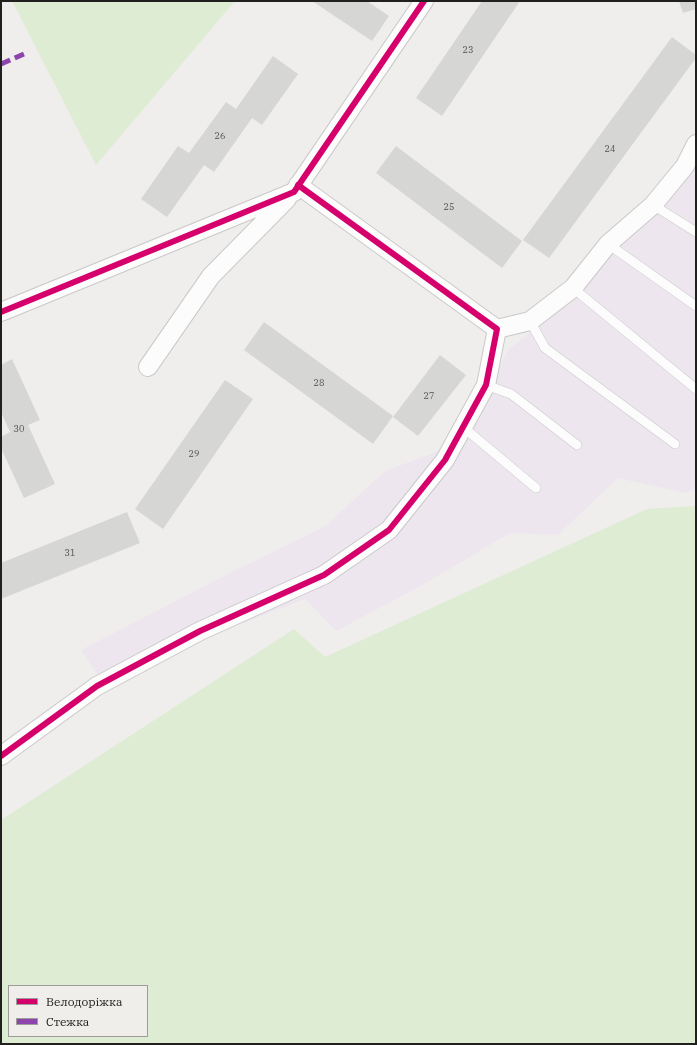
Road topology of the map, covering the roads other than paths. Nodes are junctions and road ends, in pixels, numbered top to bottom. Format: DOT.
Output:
graph roads {
  1 [pos="424,1"];
  2 [pos="696,144"];
  3 [pos="690,169"];
  4 [pos="296,189"];
  5 [pos="653,205"];
  6 [pos="696,232"];
  7 [pos="608,244"];
  8 [pos="573,288"];
  9 [pos="696,306"];
  10 [pos="1,312"];
  11 [pos="530,321"];
  12 [pos="497,328"];
  13 [pos="148,368"];
  14 [pos="486,385"];
  15 [pos="696,389"];
  16 [pos="463,427"];
  17 [pos="676,444"];
  18 [pos="577,445"];
  19 [pos="536,488"];
  20 [pos="1,756"];
  1 -- 4 [label="street"];
  2 -- 3 [label="street"];
  3 -- 5 [label="street"];
  4 -- 10 [label="street"];
  4 -- 12 [label="street"];
  4 -- 13 [label="street"];
  5 -- 6 [label="lane"];
  5 -- 7 [label="street"];
  7 -- 8 [label="street"];
  7 -- 9 [label="lane"];
  8 -- 11 [label="street"];
  8 -- 15 [label="lane"];
  11 -- 12 [label="street"];
  11 -- 17 [label="lane"];
  12 -- 14 [label="street"];
  14 -- 16 [label="street"];
  14 -- 18 [label="lane"];
  16 -- 19 [label="lane"];
  16 -- 20 [label="street"];
}
